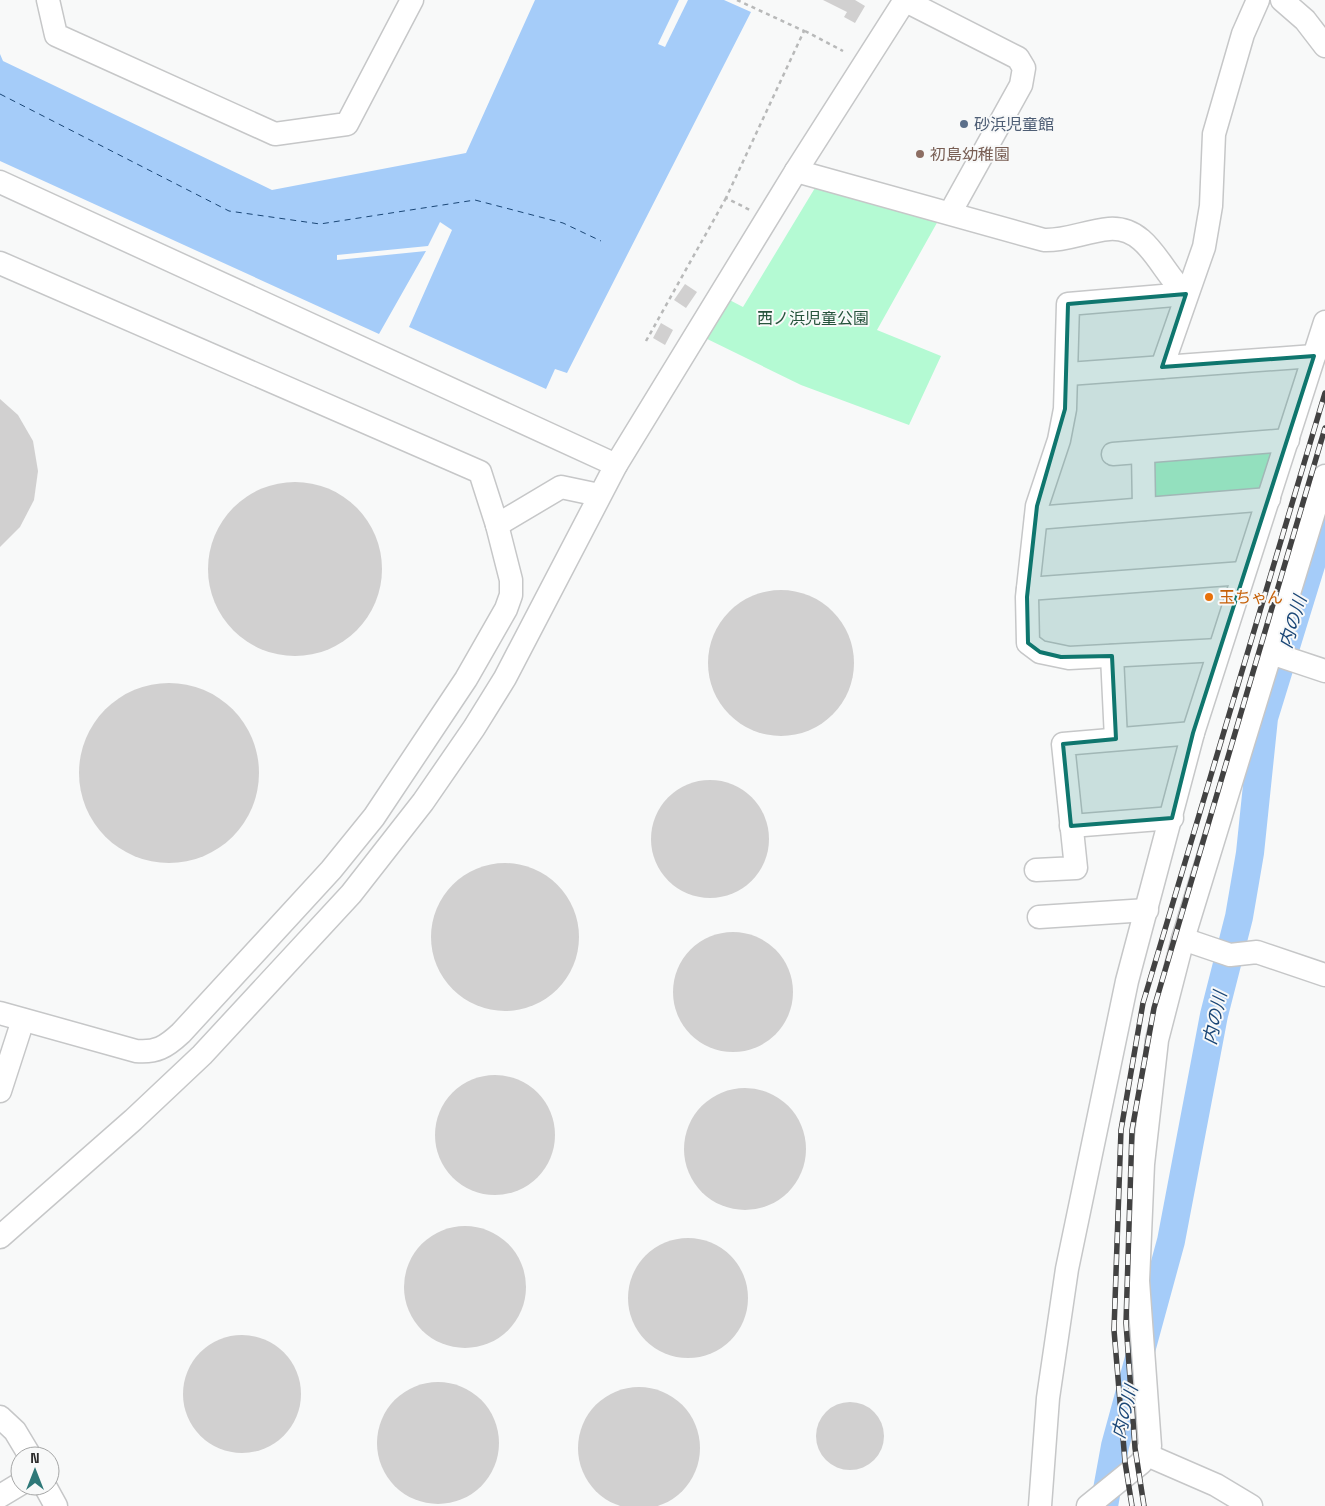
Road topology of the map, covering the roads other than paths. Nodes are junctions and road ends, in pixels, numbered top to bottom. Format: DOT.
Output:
graph roads {
  1 [pos="48,0"];
  2 [pos="412,0"];
  3 [pos="905,0"];
  4 [pos="1258,0"];
  5 [pos="1282,0"];
  6 [pos="1325,46"];
  7 [pos="796,171"];
  8 [pos="0,182"];
  9 [pos="950,213"];
  10 [pos="0,263"];
  11 [pos="1186,294"];
  12 [pos="1325,322"];
  13 [pos="1314,356"];
  14 [pos="1162,367"];
  15 [pos="1068,374"];
  16 [pos="1288,440"];
  17 [pos="1143,452"];
  18 [pos="1114,454"];
  19 [pos="616,465"];
  20 [pos="1325,476"];
  21 [pos="599,495"];
  22 [pos="1269,499"];
  23 [pos="1144,509"];
  24 [pos="1036,518"];
  25 [pos="1318,522"];
  26 [pos="496,525"];
  27 [pos="1243,573"];
  28 [pos="1028,590"];
  29 [pos="1219,650"];
  30 [pos="1272,653"];
  31 [pos="1112,656"];
  32 [pos="1325,671"];
  33 [pos="1193,733"];
  34 [pos="1116,739"];
  35 [pos="1172,818"];
  36 [pos="1072,826"];
  37 [pos="1036,870"];
  38 [pos="1147,910"];
  39 [pos="1039,916"];
  40 [pos="1183,939"];
  41 [pos="1325,975"];
  42 [pos="0,1013"];
  43 [pos="22,1020"];
  44 [pos="0,1092"];
  45 [pos="0,1237"];
  46 [pos="0,1417"];
  47 [pos="24,1446"];
  48 [pos="1148,1455"];
  49 [pos="1040,1506"];
  50 [pos="1088,1506"];
  51 [pos="1251,1506"];
  1 -- 2 [label="street"];
  3 -- 7 [label="street"];
  3 -- 9 [label="street"];
  4 -- 11 [label="street"];
  5 -- 6 [label="street"];
  7 -- 9 [label="street"];
  7 -- 19 [label="street"];
  8 -- 19 [label="street"];
  9 -- 11 [label="street"];
  10 -- 26 [label="street"];
  11 -- 14 [label="street"];
  11 -- 15 [label="street"];
  12 -- 13 [label="street"];
  13 -- 14 [label="street"];
  13 -- 16 [label="street"];
  14 -- 15 [label="street"];
  15 -- 24 [label="street"];
  16 -- 17 [label="street"];
  16 -- 22 [label="street"];
  17 -- 18 [label="street"];
  17 -- 23 [label="street"];
  19 -- 21 [label="street"];
  20 -- 25 [label="street"];
  21 -- 26 [label="street"];
  21 -- 45 [label="street"];
  22 -- 23 [label="street"];
  22 -- 27 [label="street"];
  23 -- 24 [label="street"];
  24 -- 28 [label="street"];
  25 -- 30 [label="street"];
  26 -- 43 [label="street"];
  27 -- 28 [label="street"];
  27 -- 29 [label="street"];
  28 -- 31 [label="street"];
  29 -- 31 [label="street"];
  29 -- 33 [label="street"];
  30 -- 32 [label="street"];
  30 -- 40 [label="street"];
  31 -- 34 [label="street"];
  33 -- 34 [label="street"];
  33 -- 35 [label="street"];
  34 -- 36 [label="street"];
  35 -- 36 [label="street"];
  35 -- 38 [label="street"];
  36 -- 37 [label="street"];
  38 -- 39 [label="street"];
  38 -- 49 [label="street"];
  40 -- 41 [label="street"];
  40 -- 48 [label="street"];
  42 -- 43 [label="street"];
  43 -- 44 [label="street"];
  46 -- 47 [label="street"];
  48 -- 50 [label="street"];
  48 -- 51 [label="street"];
}
